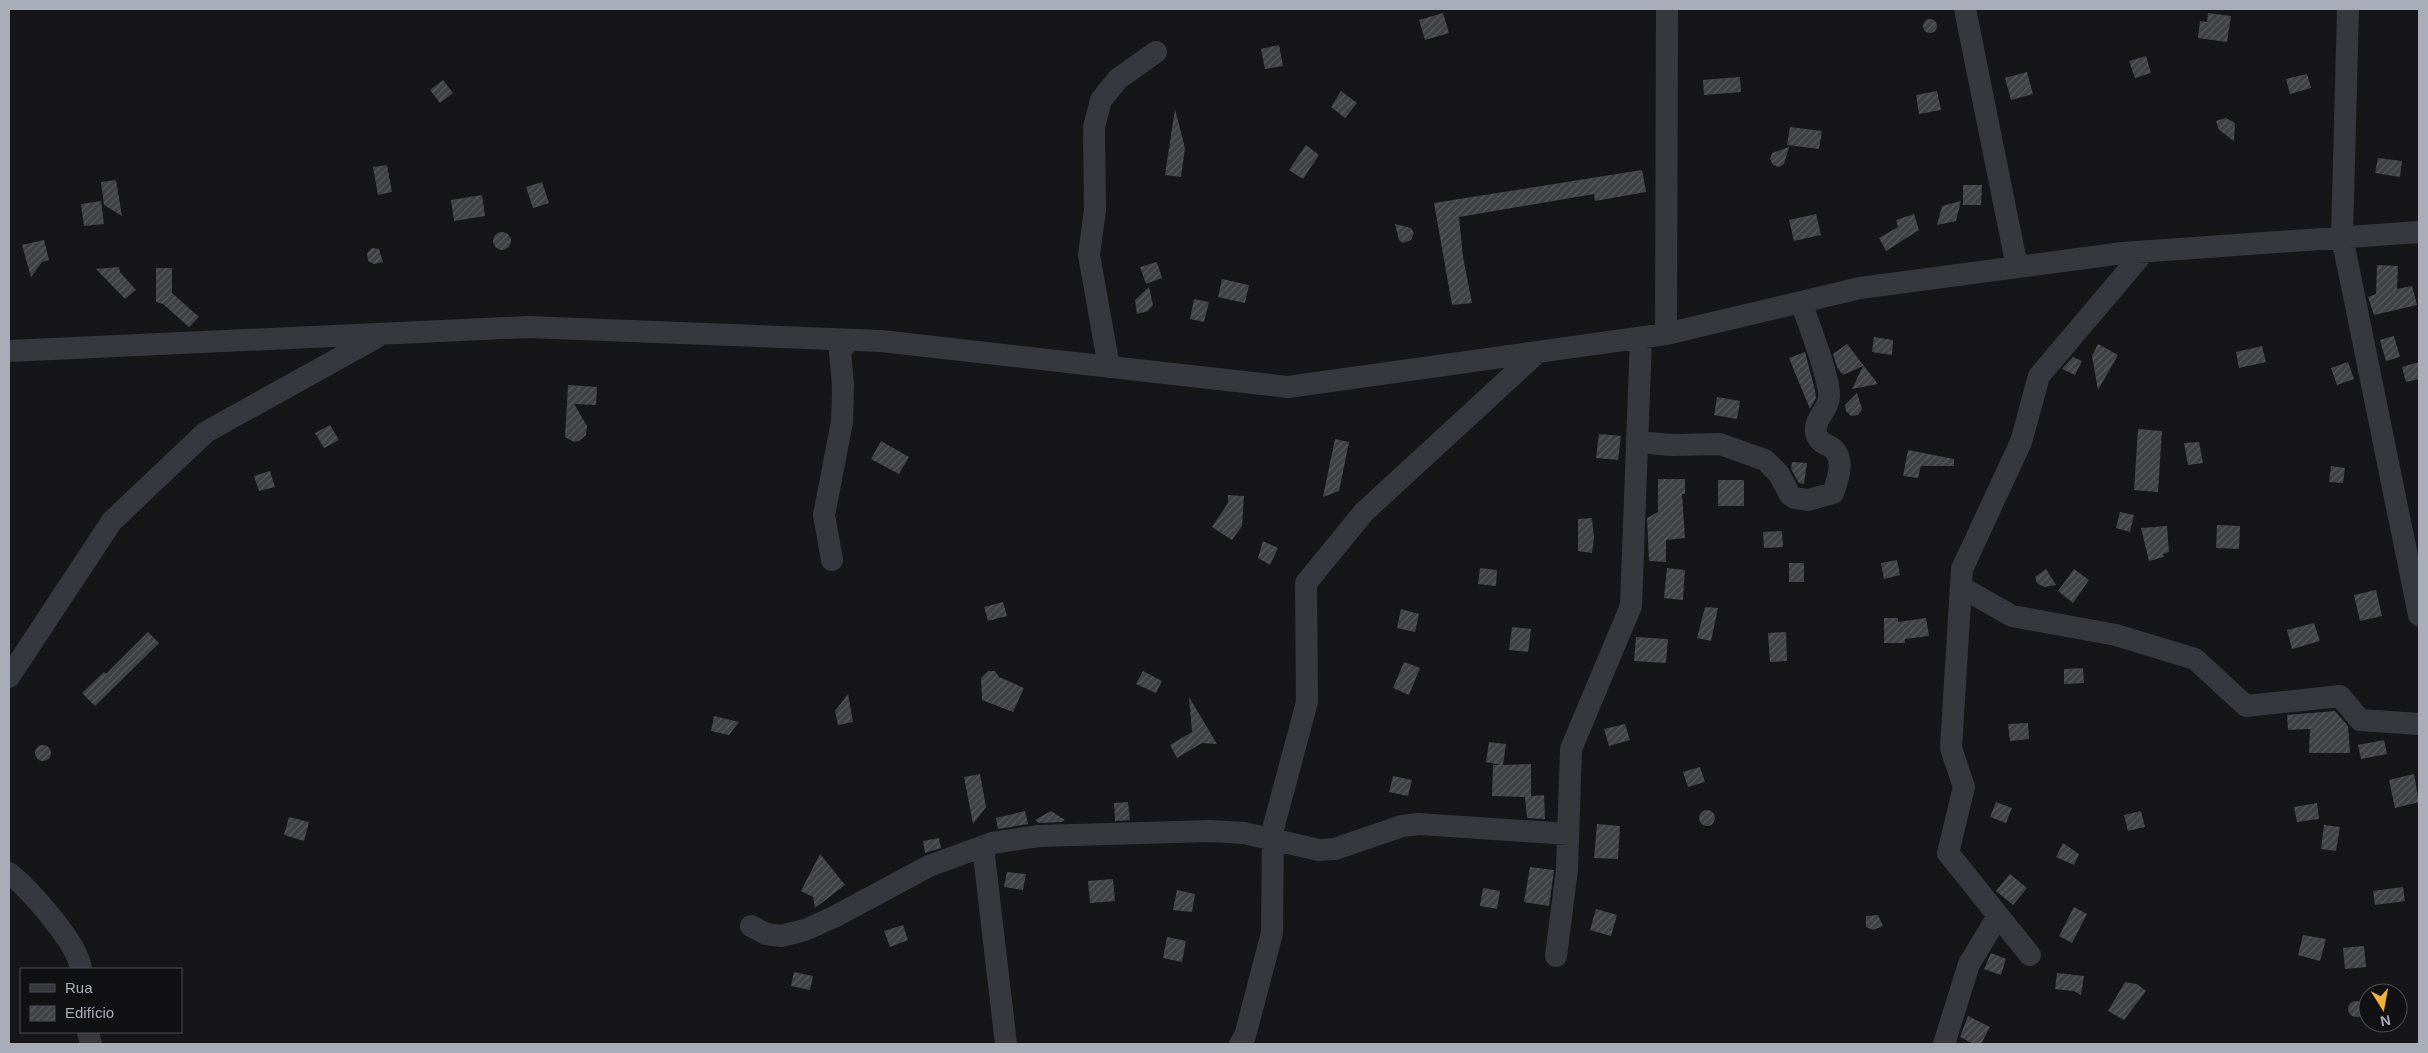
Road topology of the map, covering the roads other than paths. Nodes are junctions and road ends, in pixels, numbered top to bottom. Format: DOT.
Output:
graph roads {
  1 [pos="1667,9"];
  2 [pos="1964,9"];
  3 [pos="2348,9"];
  4 [pos="1156,52"];
  5 [pos="2419,232"];
  6 [pos="2342,237"];
  7 [pos="2144,252"];
  8 [pos="2017,267"];
  9 [pos="1801,302"];
  10 [pos="383,334"];
  11 [pos="1666,334"];
  12 [pos="1641,338"];
  13 [pos="849,340"];
  14 [pos="9,351"];
  15 [pos="1538,352"];
  16 [pos="1109,367"];
  17 [pos="1637,442"];
  18 [pos="832,560"];
  19 [pos="1961,587"];
  20 [pos="2419,614"];
  21 [pos="9,676"];
  22 [pos="2419,724"];
  23 [pos="1568,834"];
  24 [pos="1273,838"];
  25 [pos="983,846"];
  26 [pos="9,873"];
  27 [pos="1998,916"];
  28 [pos="751,926"];
  29 [pos="1556,956"];
  30 [pos="2030,956"];
  31 [pos="81,968"];
  32 [pos="1006,1044"];
  33 [pos="1240,1044"];
  34 [pos="1944,1044"];
  1 -- 11 [label="street"];
  2 -- 8 [label="street"];
  3 -- 6 [label="street"];
  4 -- 16 [label="street"];
  5 -- 6 [label="street"];
  6 -- 7 [label="street"];
  6 -- 20 [label="street"];
  7 -- 8 [label="street"];
  7 -- 19 [label="street"];
  8 -- 9 [label="street"];
  9 -- 11 [label="street"];
  9 -- 17 [label="street"];
  10 -- 13 [label="street"];
  10 -- 14 [label="street"];
  10 -- 21 [label="street"];
  11 -- 12 [label="street"];
  12 -- 15 [label="street"];
  12 -- 17 [label="street"];
  13 -- 16 [label="street"];
  13 -- 18 [label="street"];
  15 -- 16 [label="street"];
  15 -- 24 [label="street"];
  17 -- 23 [label="street"];
  19 -- 22 [label="street"];
  19 -- 27 [label="street"];
  23 -- 24 [label="street"];
  23 -- 29 [label="street"];
  24 -- 25 [label="street"];
  24 -- 33 [label="street"];
  25 -- 28 [label="street"];
  25 -- 32 [label="street"];
  26 -- 31 [label="street"];
  27 -- 30 [label="street"];
  27 -- 34 [label="street"];
}
